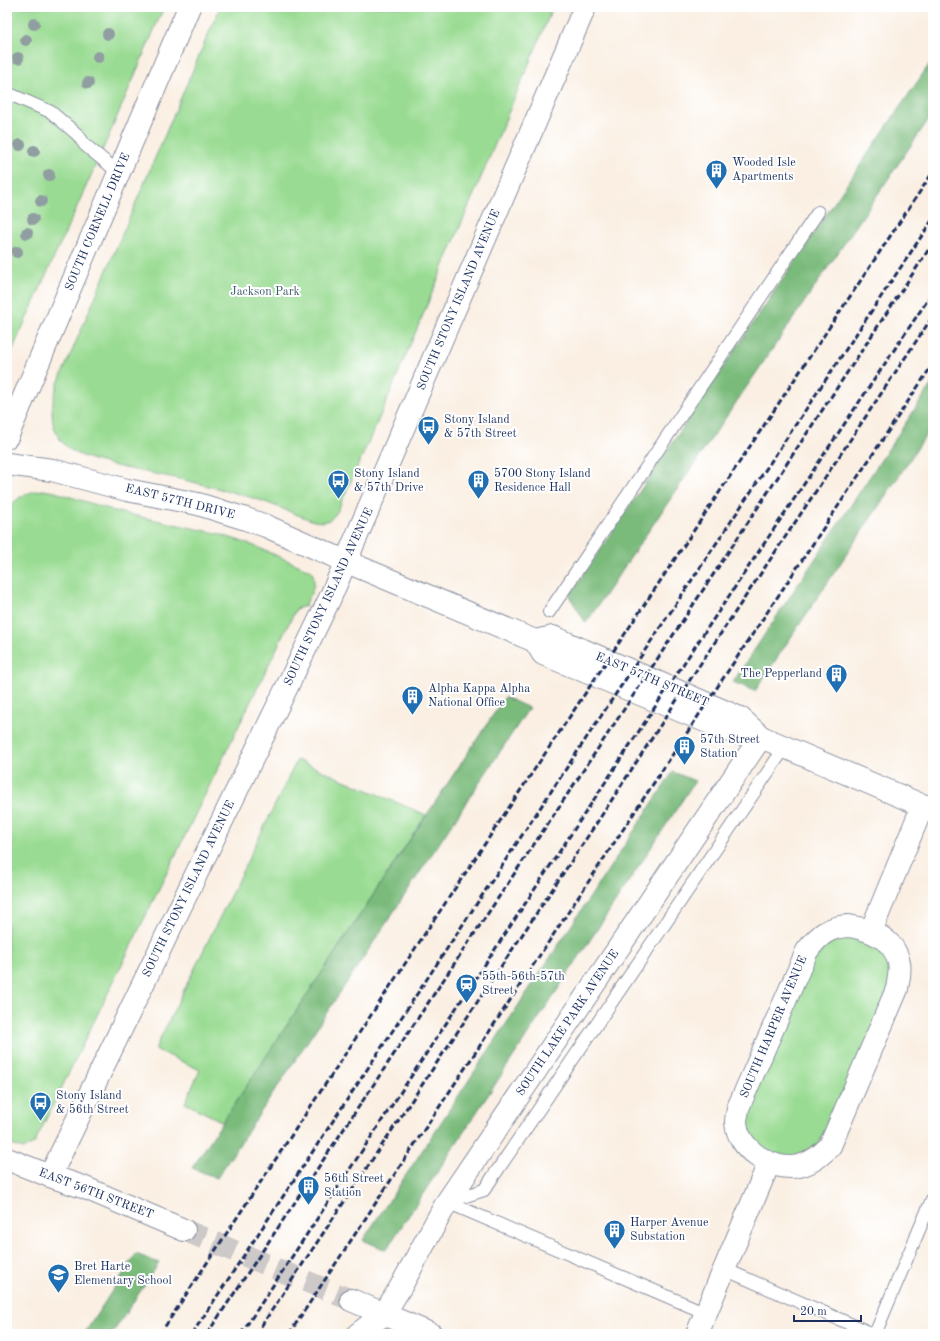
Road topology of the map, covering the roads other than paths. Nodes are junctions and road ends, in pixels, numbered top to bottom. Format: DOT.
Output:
graph roads {
  1 [pos="189,7"];
  2 [pos="585,7"];
  3 [pos="7,93"];
  4 [pos="118,172"];
  5 [pos="818,212"];
  6 [pos="7,437"];
  7 [pos="7,464"];
  8 [pos="347,562"];
  9 [pos="549,612"];
  10 [pos="762,737"];
  11 [pos="785,747"];
  12 [pos="928,808"];
  13 [pos="871,931"];
  14 [pos="7,1159"];
  15 [pos="769,1163"];
  16 [pos="50,1176"];
  17 [pos="933,1198"];
  18 [pos="447,1202"];
  19 [pos="184,1230"];
  20 [pos="724,1269"];
  21 [pos="351,1300"];
  22 [pos="706,1313"];
  23 [pos="382,1324"];
  24 [pos="358,1334"];
  25 [pos="431,1334"];
  26 [pos="697,1334"];
  27 [pos="874,1334"];
  1 -- 4 [label="street, SOUTH CORNELL DRIVE"];
  2 -- 8 [label="street, SOUTH STONY ISLAND AVENUE"];
  3 -- 4 [label="lane"];
  4 -- 6 [label="street, SOUTH CORNELL DRIVE"];
  5 -- 9 [label="lane"];
  7 -- 8 [label="street, EAST 57TH DRIVE"];
  8 -- 10 [label="street, EAST 57TH STREET"];
  8 -- 16 [label="street, SOUTH STONY ISLAND AVENUE"];
  10 -- 11 [label="street, EAST 57TH STREET"];
  10 -- 18 [label="street, SOUTH LAKE PARK AVENUE"];
  11 -- 12 [label="street, EAST 57TH STREET"];
  11 -- 18 [label="lane"];
  12 -- 13 [label="street"];
  13 -- 15 [label="street, SOUTH HARPER AVENUE"];
  13 -- 15 [label="street, SOUTH HARPER AVENUE"];
  14 -- 16 [label="street, EAST 56TH STREET"];
  15 -- 20 [label="street"];
  16 -- 19 [label="street, EAST 56TH STREET"];
  17 -- 27 [label="lane"];
  18 -- 22 [label="lane"];
  18 -- 23 [label="street, SOUTH LAKE PARK AVENUE"];
  20 -- 22 [label="street"];
  20 -- 27 [label="lane"];
  21 -- 23 [label="street"];
  22 -- 26 [label="street"];
  23 -- 24 [label="street, SOUTH LAKE PARK AVENUE"];
  23 -- 25 [label="street"];
}
